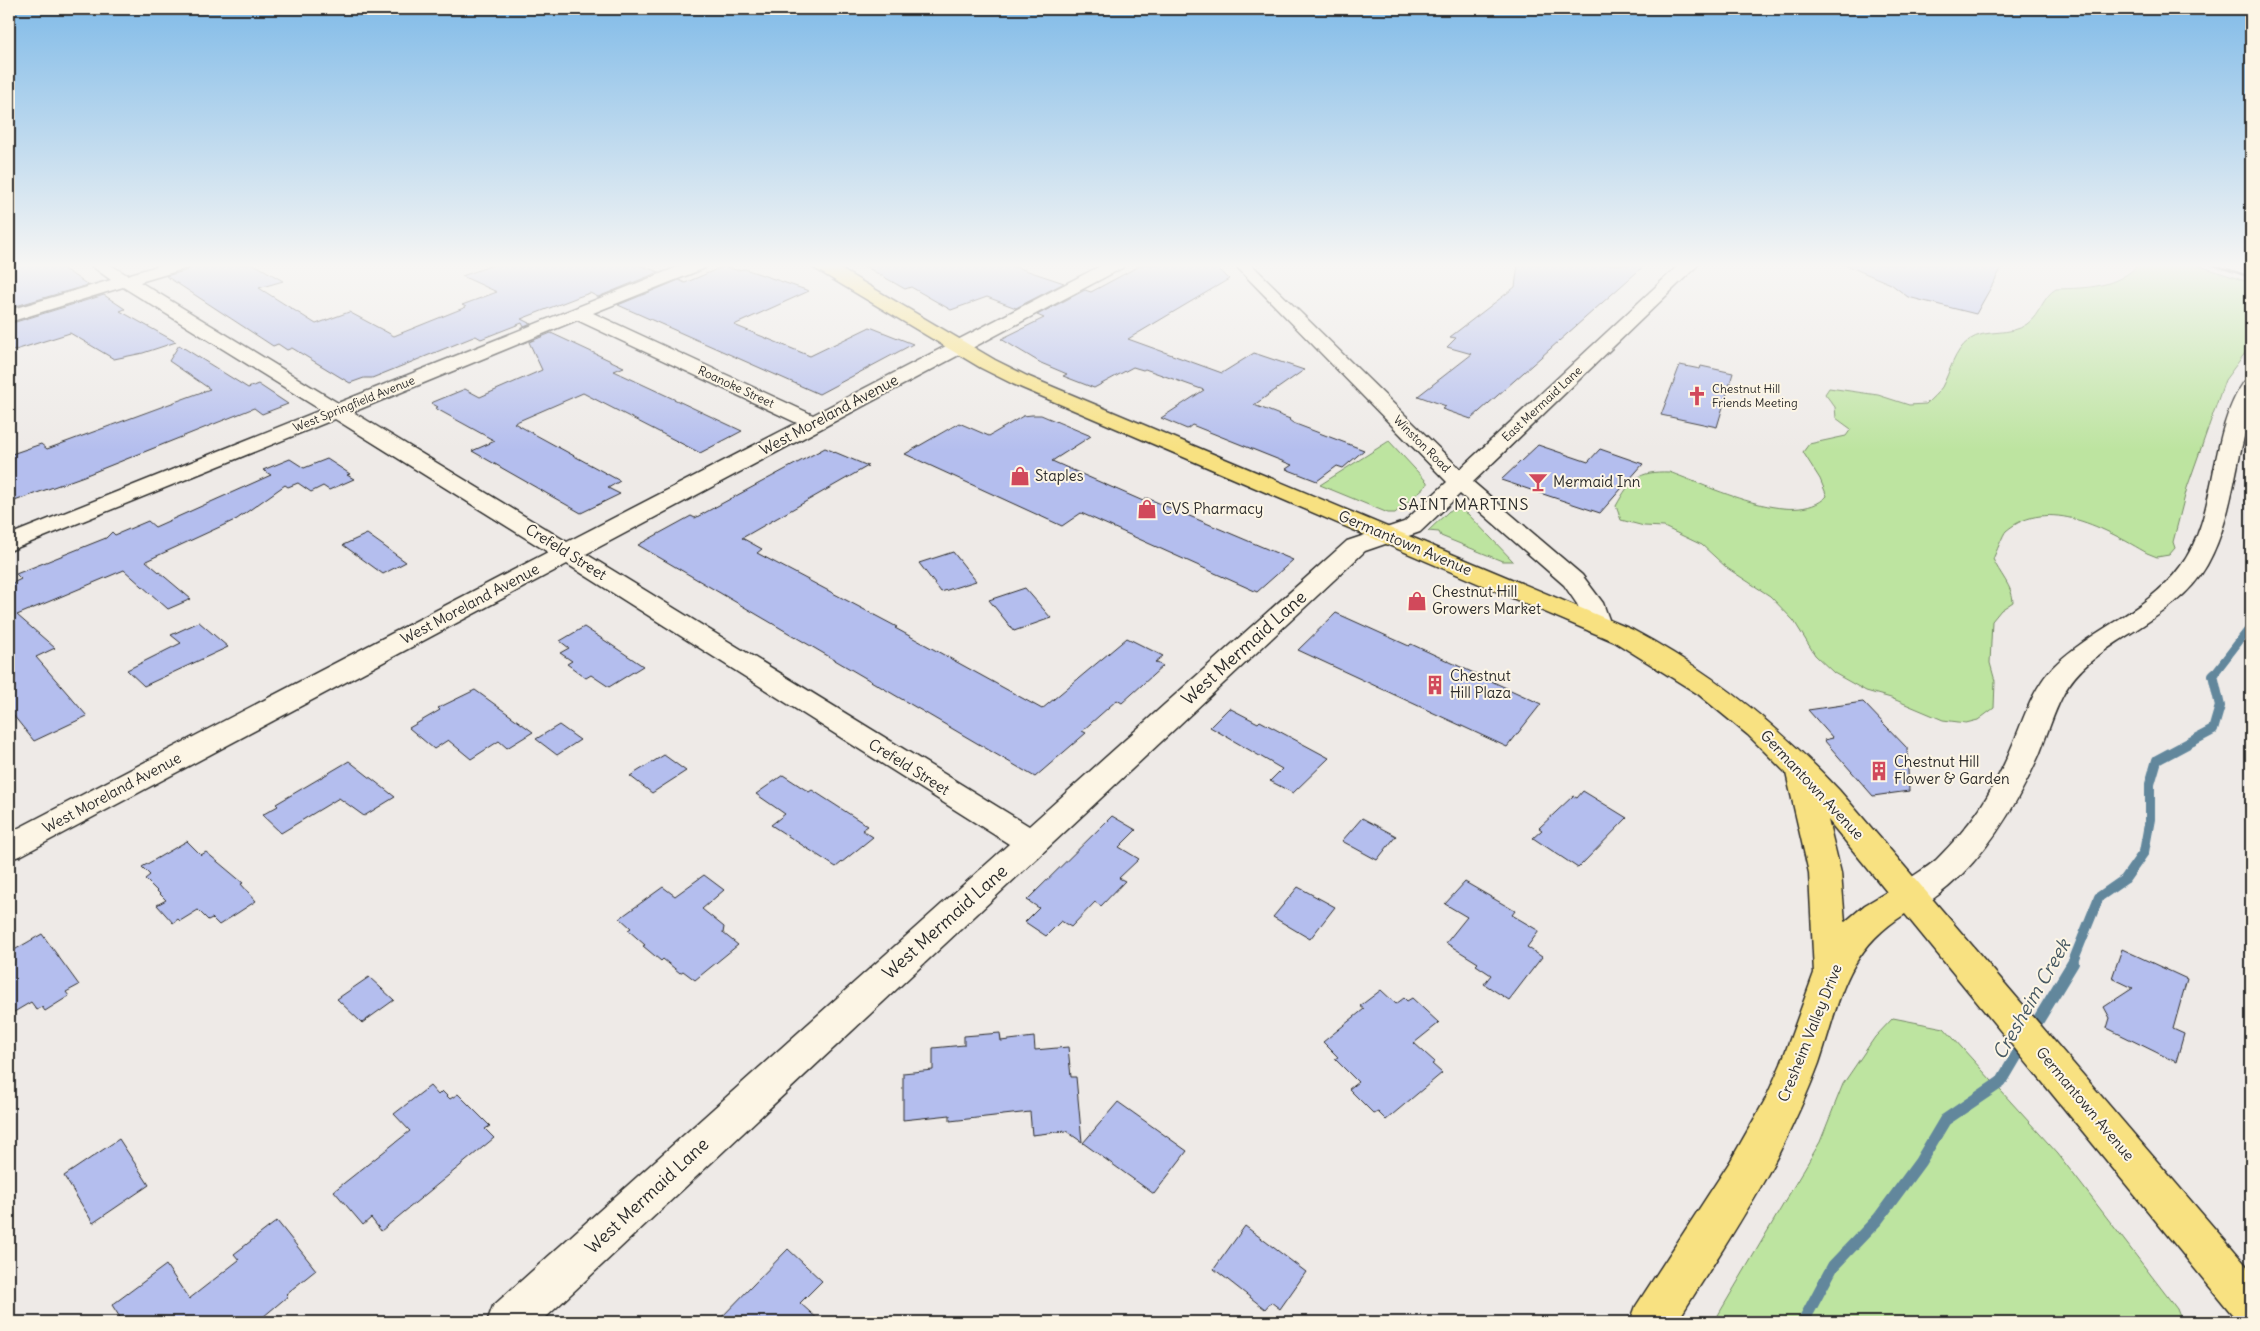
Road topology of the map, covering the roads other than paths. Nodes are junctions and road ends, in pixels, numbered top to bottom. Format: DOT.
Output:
graph roads {
  1 [pos="201,326"];
  2 [pos="545,326"];
  3 [pos="605,326"];
  4 [pos="925,326"];
  5 [pos="997,326"];
  6 [pos="1304,326"];
  7 [pos="1624,326"];
  8 [pos="959,346"];
  9 [pos="2251,386"];
  10 [pos="337,410"];
  11 [pos="814,423"];
  12 [pos="1460,482"];
  13 [pos="1389,536"];
  14 [pos="9,544"];
  15 [pos="567,553"];
  16 [pos="1598,625"];
  17 [pos="1800,767"];
  18 [pos="1032,843"];
  19 [pos="9,847"];
  20 [pos="1910,896"];
  21 [pos="1832,974"];
  22 [pos="2251,1304"];
  23 [pos="509,1322"];
  24 [pos="1652,1322"];
  1 -- 10 [label="street, Crefeld Street"];
  2 -- 10 [label="street, West Springfield Avenue"];
  3 -- 11 [label="street, Roanoke Street"];
  4 -- 8 [label="main road, Germantown Avenue"];
  5 -- 8 [label="street, West Moreland Avenue"];
  6 -- 12 [label="street, Winston Road"];
  7 -- 12 [label="street, East Mermaid Lane"];
  8 -- 11 [label="street, West Moreland Avenue"];
  8 -- 13 [label="main road, Germantown Avenue"];
  9 -- 20 [label="street, Cresheim Valley Drive"];
  10 -- 14 [label="street, West Springfield Avenue"];
  10 -- 15 [label="street, Crefeld Street"];
  11 -- 15 [label="street, West Moreland Avenue"];
  12 -- 13 [label="street, East Mermaid Lane"];
  12 -- 16 [label="street, Winston Road"];
  13 -- 16 [label="main road, Germantown Avenue"];
  13 -- 18 [label="street, West Mermaid Lane"];
  15 -- 18 [label="street, Crefeld Street"];
  15 -- 19 [label="street, West Moreland Avenue"];
  16 -- 17 [label="main road, Germantown Avenue"];
  17 -- 20 [label="main road, Germantown Avenue"];
  17 -- 21 [label="main road"];
  18 -- 23 [label="street, West Mermaid Lane"];
  20 -- 21 [label="main road, Cresheim Valley Drive"];
  20 -- 22 [label="main road, Germantown Avenue"];
  21 -- 24 [label="main road, Cresheim Valley Drive"];
}
